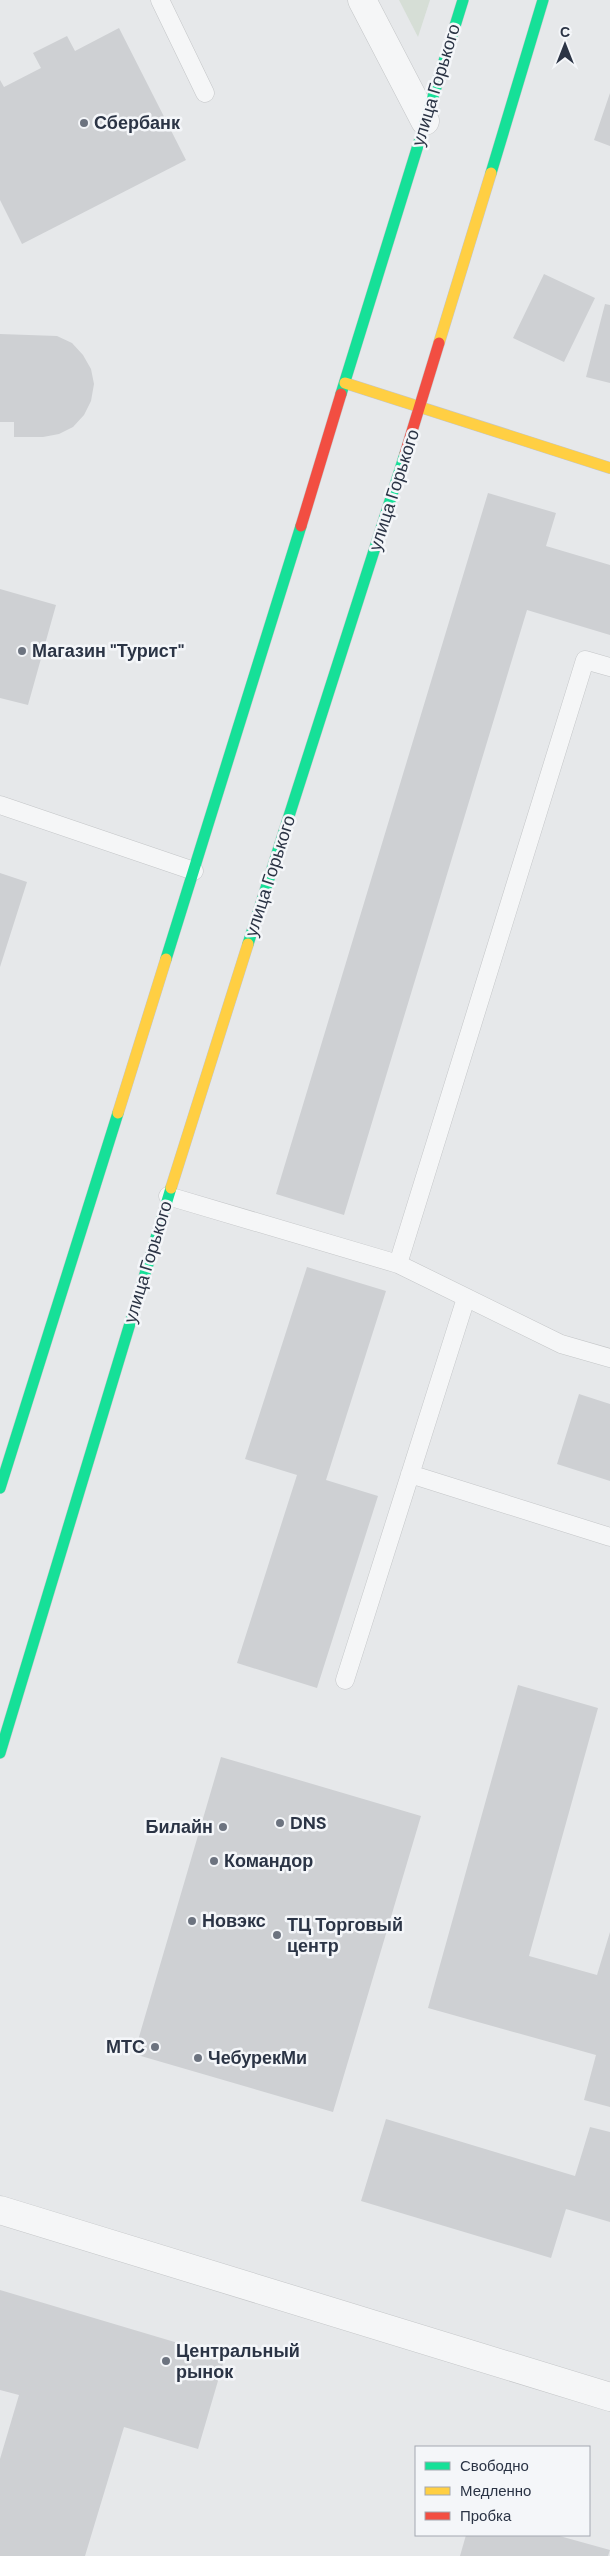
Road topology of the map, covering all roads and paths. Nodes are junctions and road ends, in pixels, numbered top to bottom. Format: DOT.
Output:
graph roads {
  1 [pos="160,0"];
  2 [pos="362,0"];
  3 [pos="463,0"];
  4 [pos="543,0"];
  5 [pos="205,92"];
  6 [pos="425,121"];
  7 [pos="345,382"];
  8 [pos="420,408"];
  9 [pos="610,468"];
  10 [pos="610,667"];
  11 [pos="0,805"];
  12 [pos="194,871"];
  13 [pos="168,1196"];
  14 [pos="398,1264"];
  15 [pos="466,1298"];
  16 [pos="610,1358"];
  17 [pos="410,1474"];
  18 [pos="0,1488"];
  19 [pos="610,1537"];
  20 [pos="345,1680"];
  21 [pos="0,1753"];
  22 [pos="0,2210"];
  23 [pos="610,2397"];
  1 -- 5 [label="lane"];
  2 -- 6 [label="street"];
  3 -- 6 [label="main road, улица Горького"];
  4 -- 8 [label="main road, улица Горького"];
  6 -- 7 [label="main road, улица Горького"];
  7 -- 8 [label="main road"];
  7 -- 12 [label="main road, улица Горького"];
  8 -- 9 [label="main road"];
  8 -- 13 [label="main road, улица Горького"];
  10 -- 14 [label="lane"];
  11 -- 12 [label="lane"];
  12 -- 18 [label="main road, улица Горького"];
  13 -- 14 [label="lane"];
  13 -- 21 [label="main road, улица Горького"];
  14 -- 15 [label="lane"];
  15 -- 16 [label="lane"];
  15 -- 17 [label="lane"];
  17 -- 19 [label="lane"];
  17 -- 20 [label="lane"];
  22 -- 23 [label="street"];
}
